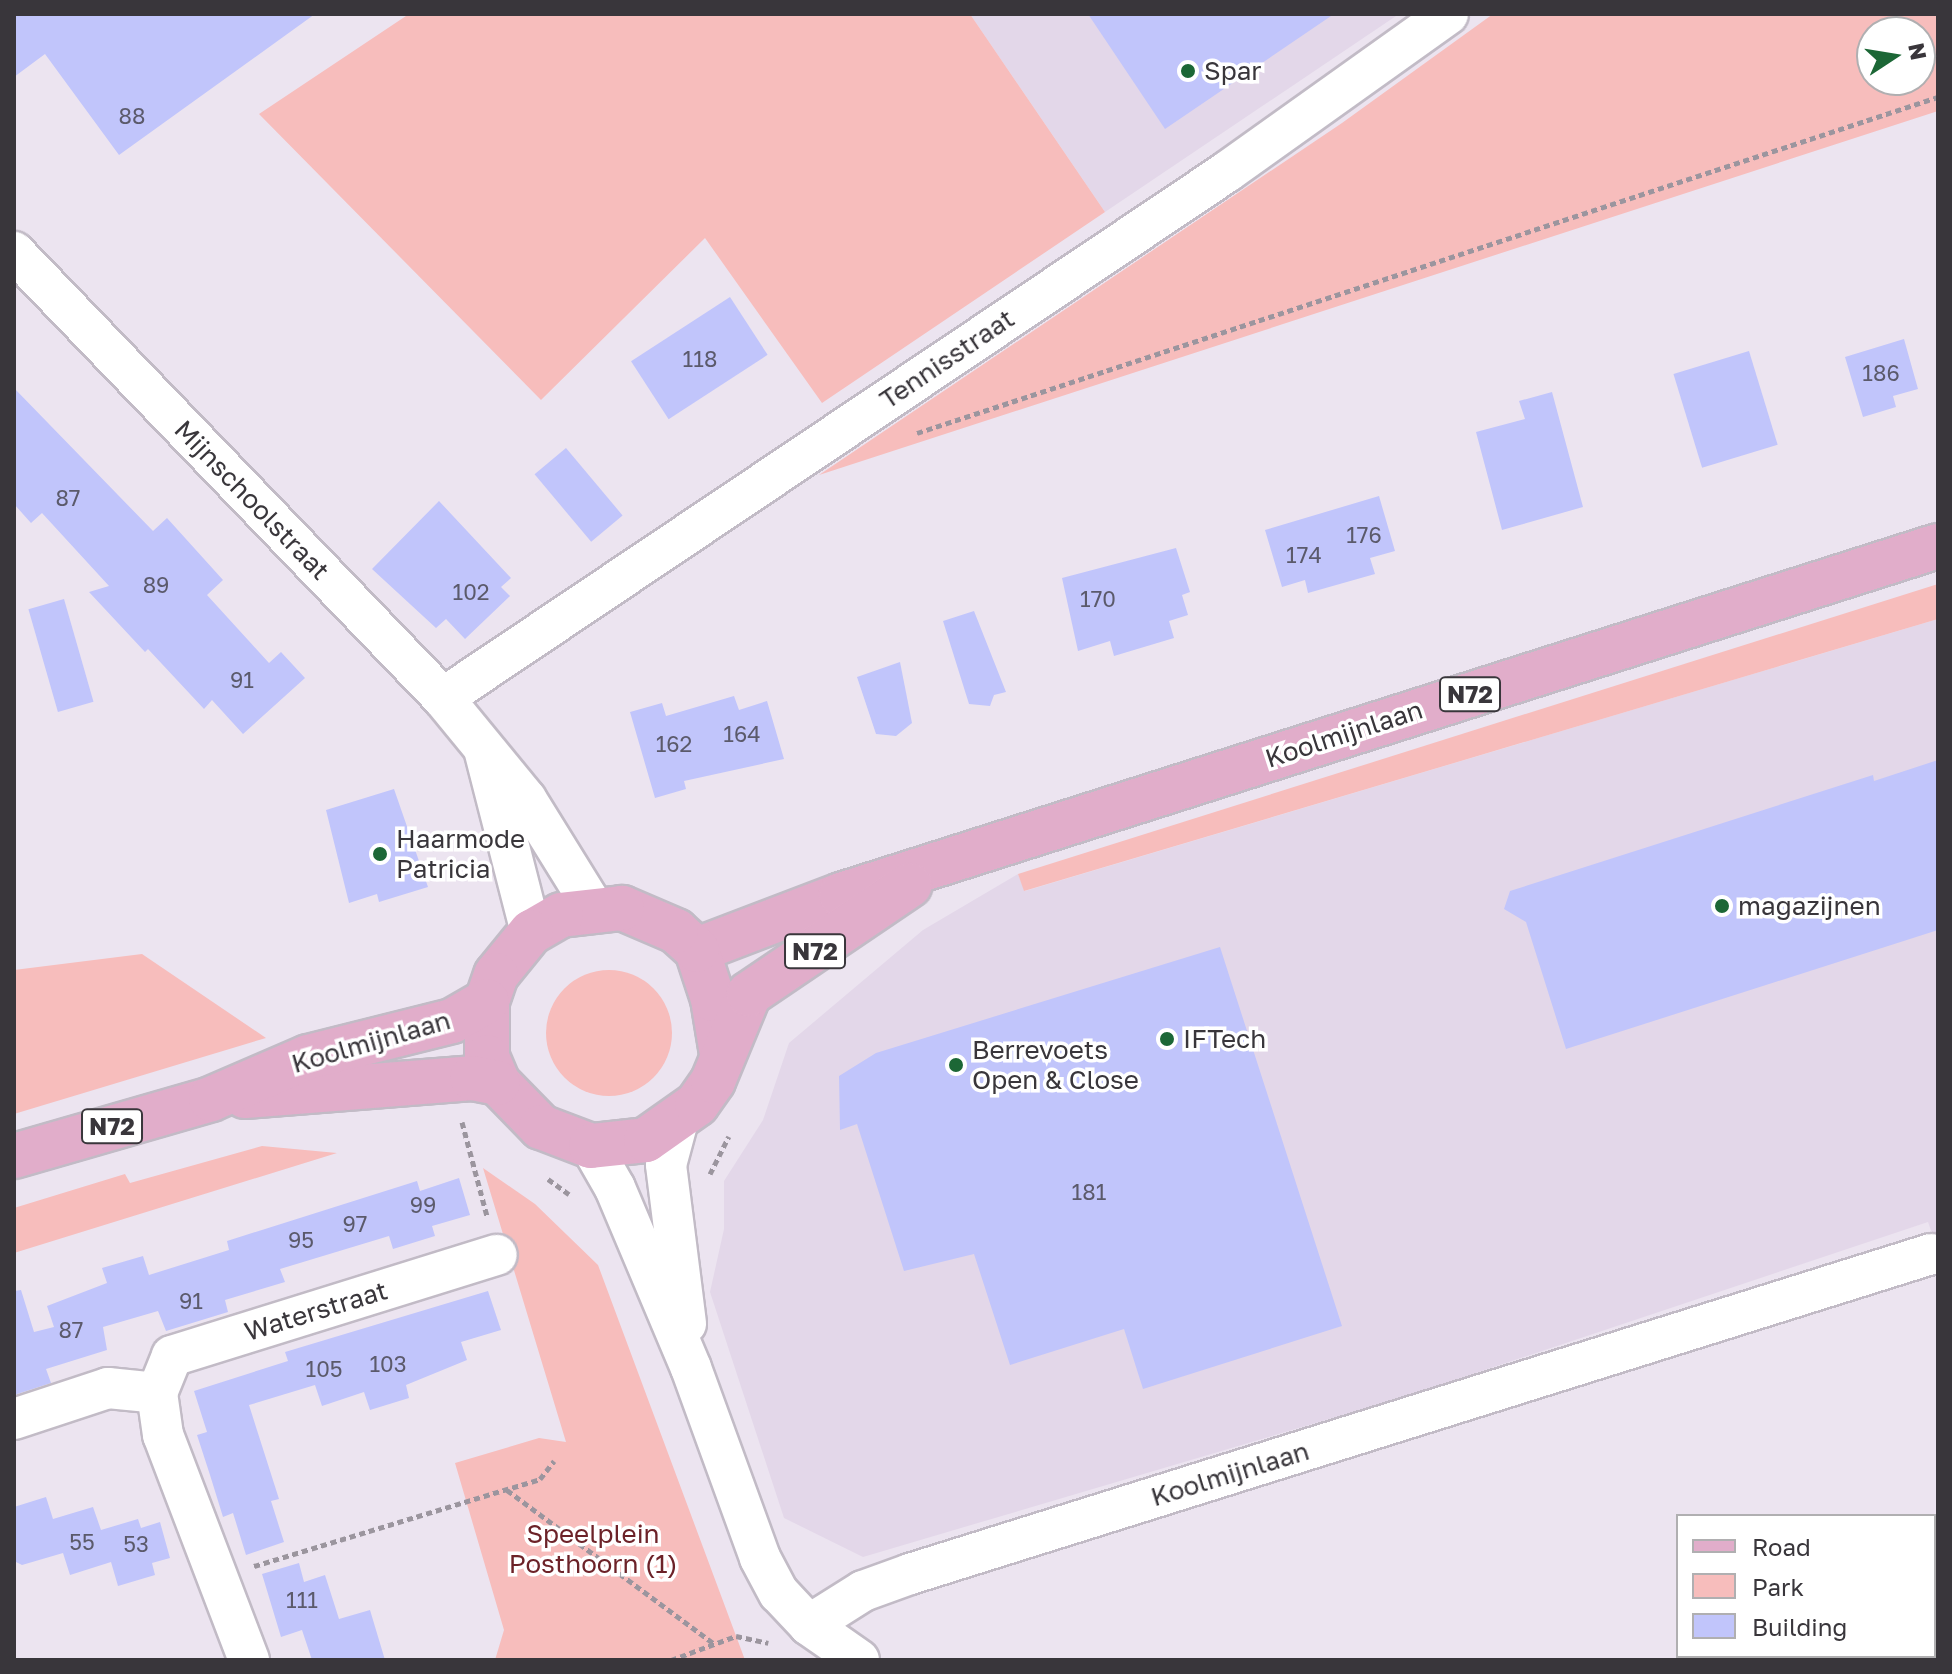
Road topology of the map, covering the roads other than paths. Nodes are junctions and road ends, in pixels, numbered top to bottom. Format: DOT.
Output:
graph roads {
  1 [pos="1448,14"];
  2 [pos="14,252"];
  3 [pos="1938,546"];
  4 [pos="443,698"];
  5 [pos="485,753"];
  6 [pos="933,868"];
  7 [pos="593,907"];
  8 [pos="531,932"];
  9 [pos="697,950"];
  10 [pos="487,1001"];
  11 [pos="722,1054"];
  12 [pos="498,1083"];
  13 [pos="211,1099"];
  14 [pos="677,1124"];
  15 [pos="591,1146"];
  16 [pos="14,1156"];
  17 [pos="1931,1254"];
  18 [pos="497,1255"];
  19 [pos="691,1368"];
  20 [pos="157,1393"];
  21 [pos="14,1419"];
  22 [pos="792,1634"];
  23 [pos="249,1660"];
  24 [pos="859,1660"];
  1 -- 4 [label="street, Tennisstraat"];
  2 -- 4 [label="street, Mijnschoolstraat"];
  3 -- 6 [label="main road, Koolmijnlaan / N72"];
  4 -- 5 [label="street, Mijnschoolstraat"];
  5 -- 7 [label="street, Mijnschoolstraat"];
  5 -- 8 [label="street, Mijnschoolstraat"];
  6 -- 9 [label="main road, Koolmijnlaan / N72"];
  6 -- 11 [label="main road, Koolmijnlaan / N72"];
  7 -- 8 [label="main road, Koolmijnlaan / N72"];
  7 -- 9 [label="main road"];
  8 -- 10 [label="main road, Koolmijnlaan / N72"];
  9 -- 11 [label="main road"];
  10 -- 12 [label="main road, Koolmijnlaan / N72"];
  10 -- 13 [label="main road, Koolmijnlaan / N72"];
  11 -- 14 [label="main road, Koolmijnlaan / N72"];
  12 -- 13 [label="main road, Koolmijnlaan / N72"];
  12 -- 15 [label="main road, Koolmijnlaan / N72"];
  13 -- 16 [label="main road, Koolmijnlaan / N72"];
  14 -- 15 [label="main road, Koolmijnlaan / N72"];
  14 -- 19 [label="street, Koolmijnlaan"];
  15 -- 19 [label="street, Koolmijnlaan"];
  17 -- 22 [label="street, Koolmijnlaan"];
  18 -- 20 [label="street, Waterstraat"];
  19 -- 22 [label="street, Koolmijnlaan"];
  20 -- 21 [label="street"];
  20 -- 23 [label="street"];
  22 -- 24 [label="street"];
}
